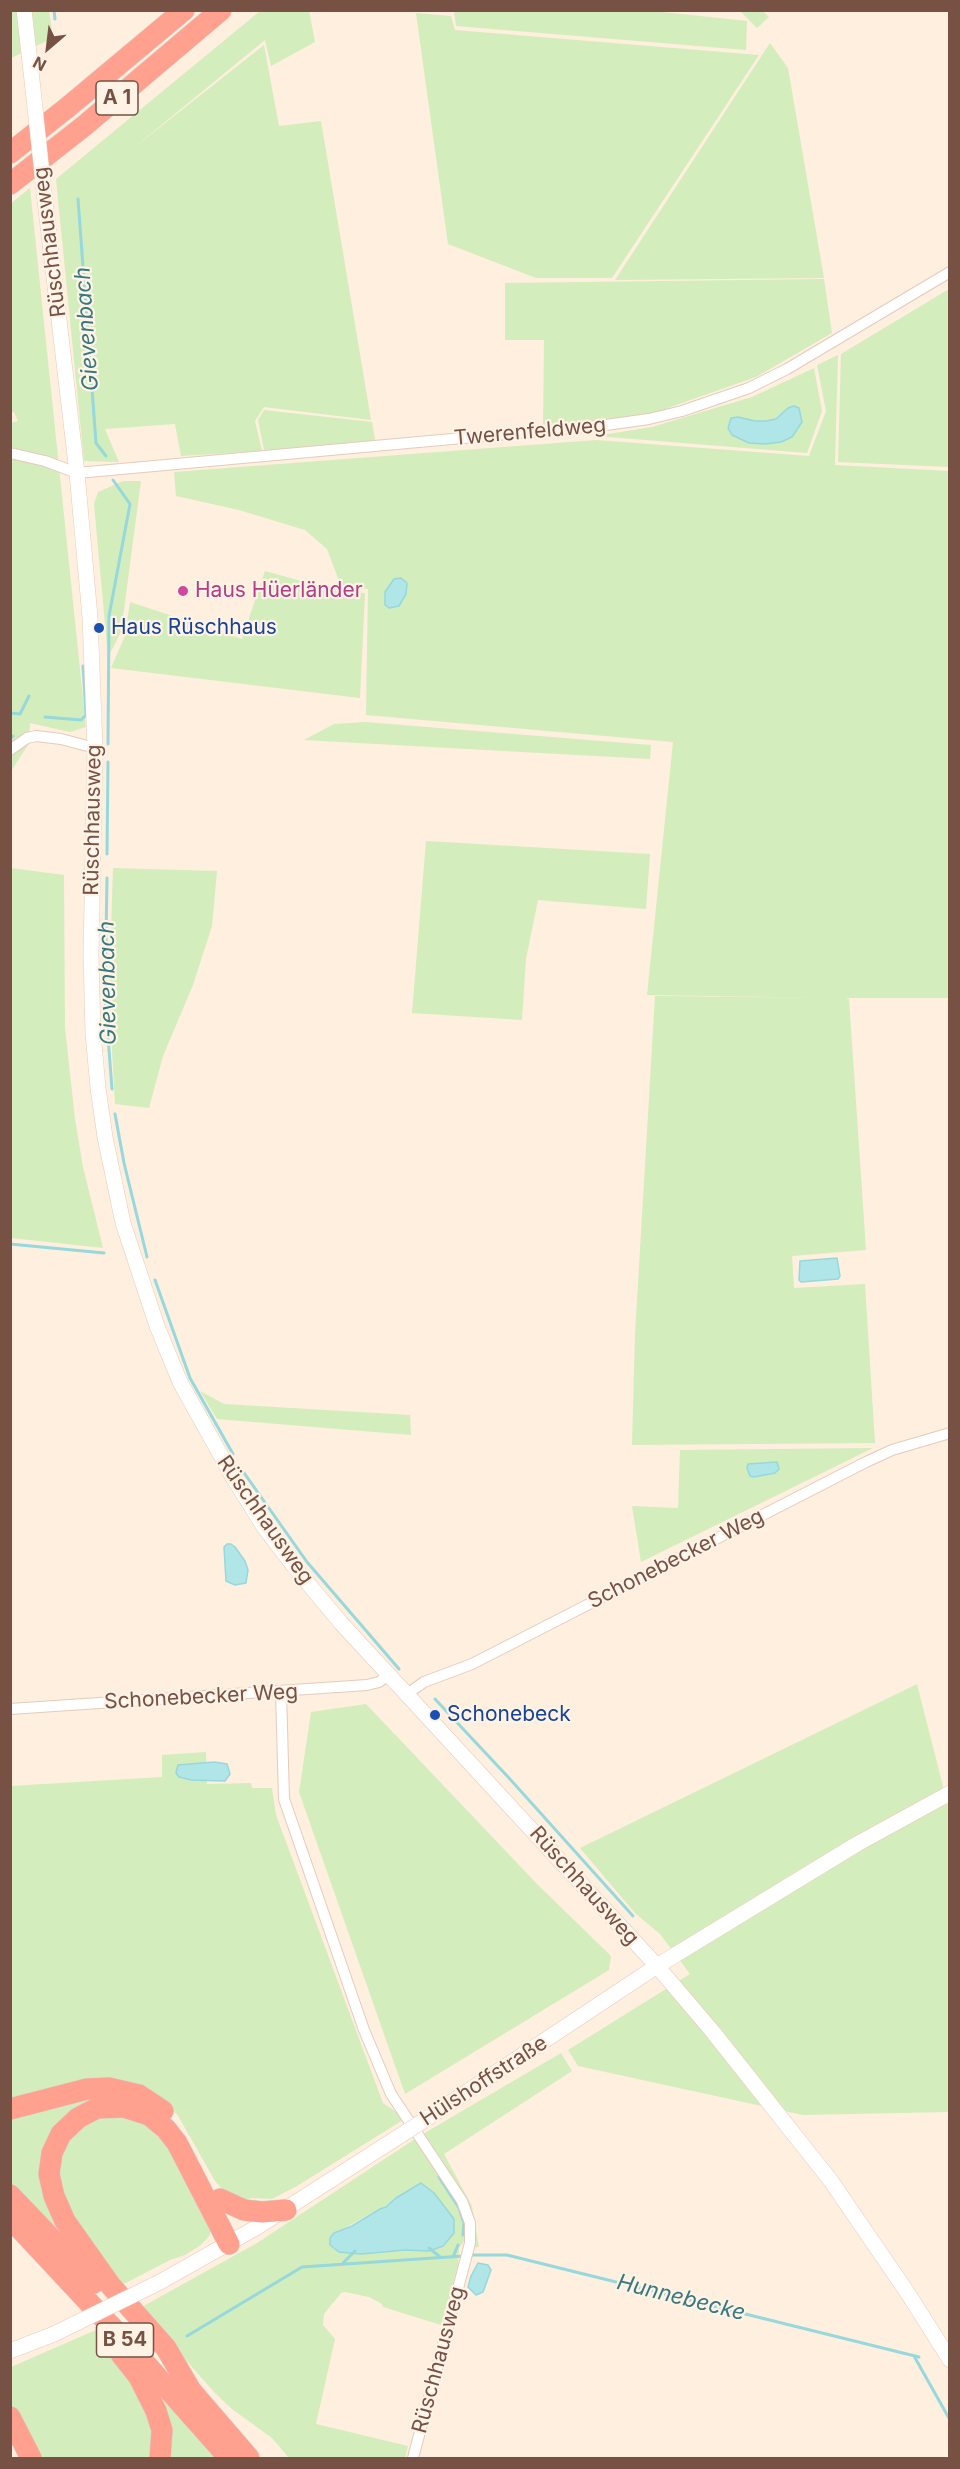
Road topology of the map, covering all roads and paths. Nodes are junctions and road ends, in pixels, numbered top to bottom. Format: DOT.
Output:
graph roads {
  1 [pos="24,10"];
  2 [pos="184,10"];
  3 [pos="221,10"];
  4 [pos="10,153"];
  5 [pos="10,184"];
  6 [pos="950,272"];
  7 [pos="10,453"];
  8 [pos="77,473"];
  9 [pos="95,748"];
  10 [pos="10,750"];
  11 [pos="950,1433"];
  12 [pos="389,1675"];
  13 [pos="281,1692"];
  14 [pos="407,1694"];
  15 [pos="10,1709"];
  16 [pos="950,1793"];
  17 [pos="657,1966"];
  18 [pos="10,2109"];
  19 [pos="10,2195"];
  20 [pos="220,2199"];
  21 [pos="286,2210"];
  22 [pos="14,2221"];
  23 [pos="236,2240"];
  24 [pos="10,2351"];
  25 [pos="950,2360"];
  26 [pos="190,2389"];
  27 [pos="10,2416"];
  28 [pos="10,2437"];
  29 [pos="21,2458"];
  30 [pos="31,2458"];
  31 [pos="160,2458"];
  32 [pos="229,2458"];
  33 [pos="249,2458"];
  34 [pos="413,2458"];
  1 -- 8 [label="main road, Rüschhausweg, bridge"];
  2 -- 4 [label="highway, A 1"];
  3 -- 5 [label="highway, A 1"];
  6 -- 8 [label="street, Twerenfeldweg"];
  7 -- 8 [label="street"];
  8 -- 9 [label="main road, Rüschhausweg"];
  9 -- 10 [label="street"];
  9 -- 12 [label="main road, Rüschhausweg"];
  11 -- 14 [label="street, Schonebecker Weg"];
  12 -- 13 [label="street, Schonebecker Weg"];
  12 -- 14 [label="main road, Rüschhausweg"];
  13 -- 15 [label="street, Schonebecker Weg"];
  13 -- 34 [label="street, Rüschhausweg"];
  14 -- 17 [label="main road, Rüschhausweg"];
  16 -- 17 [label="main road, Hülshoffstraße"];
  17 -- 21 [label="main road, Hülshoffstraße"];
  17 -- 25 [label="main road, Rüschhausweg"];
  18 -- 20 [label="highway"];
  19 -- 26 [label="highway, B 54"];
  20 -- 21 [label="highway"];
  20 -- 23 [label="highway"];
  21 -- 23 [label="main road, Hülshoffstraße"];
  22 -- 31 [label="highway"];
  22 -- 32 [label="highway, B 54"];
  23 -- 24 [label="main road, Hülshoffstraße, bridge"];
  23 -- 26 [label="highway"];
  26 -- 33 [label="highway, B 54"];
  27 -- 30 [label="highway"];
  28 -- 29 [label="highway"];
}
